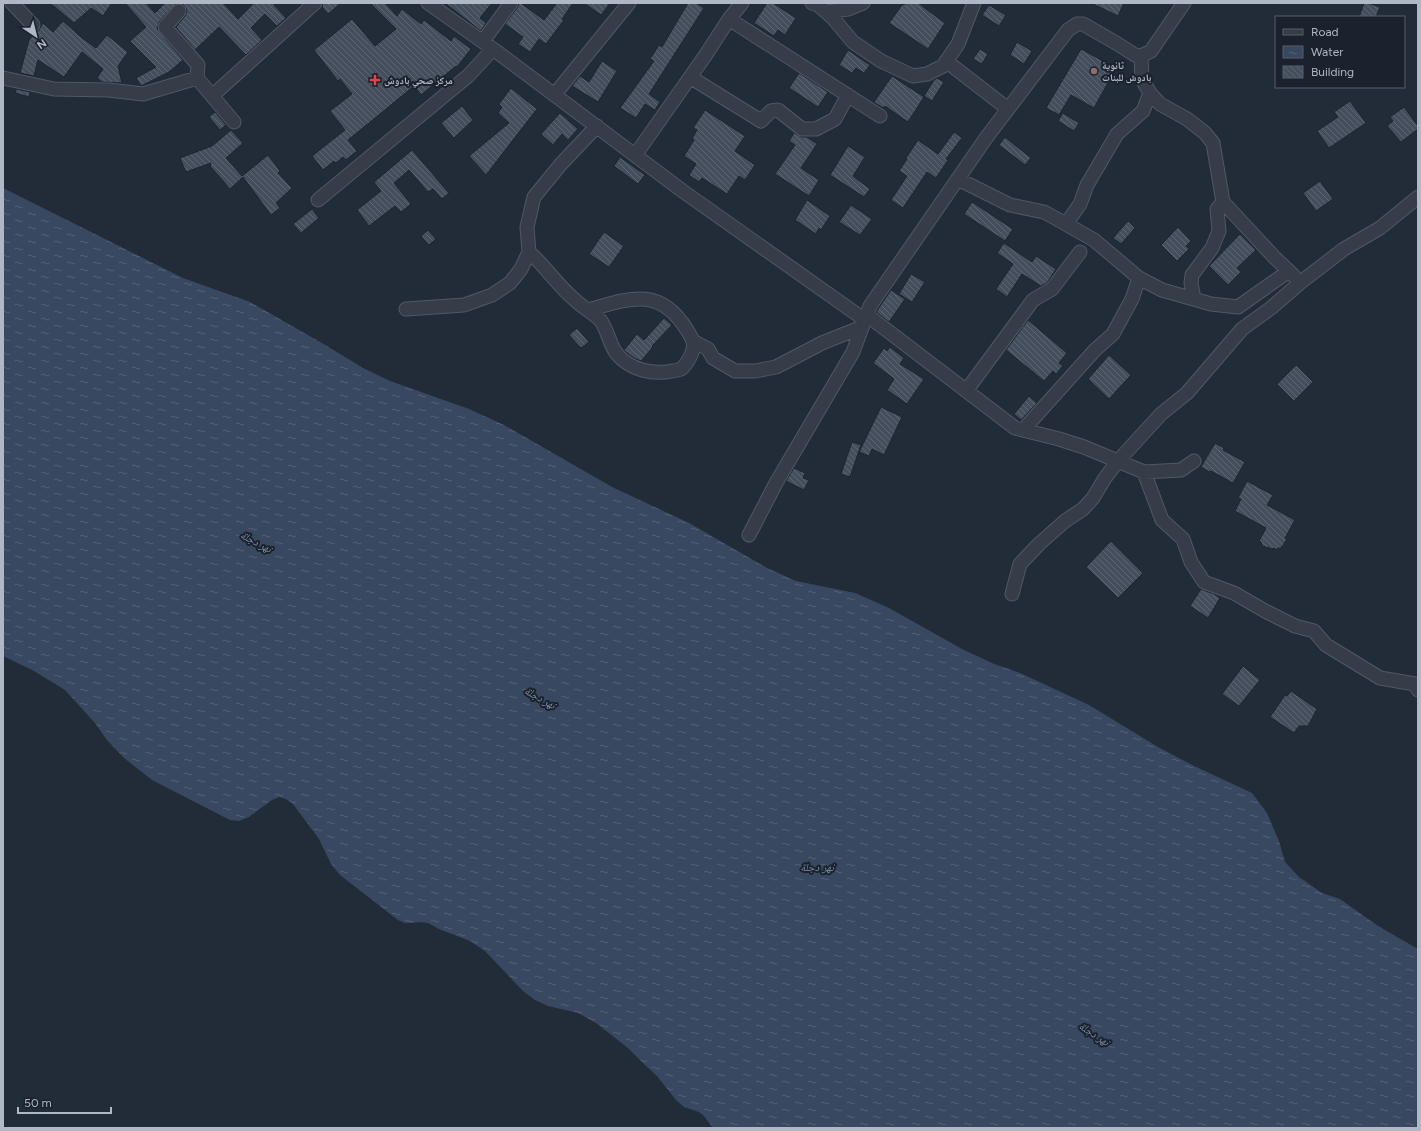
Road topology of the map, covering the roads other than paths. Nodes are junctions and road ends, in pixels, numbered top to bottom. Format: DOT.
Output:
graph roads {
  1 [pos="12,3"];
  2 [pos="315,3"];
  3 [pos="428,3"];
  4 [pos="511,3"];
  5 [pos="629,3"];
  6 [pos="742,3"];
  7 [pos="812,3"];
  8 [pos="863,3"];
  9 [pos="974,3"];
  10 [pos="1184,3"];
  11 [pos="179,10"];
  12 [pos="826,12"];
  13 [pos="729,19"];
  14 [pos="33,25"];
  15 [pos="488,45"];
  16 [pos="1141,56"];
  17 [pos="946,61"];
  18 [pos="690,77"];
  19 [pos="3,78"];
  20 [pos="197,78"];
  21 [pos="1150,93"];
  22 [pos="555,94"];
  23 [pos="848,95"];
  24 [pos="212,96"];
  25 [pos="1008,109"];
  26 [pos="880,116"];
  27 [pos="234,122"];
  28 [pos="597,126"];
  29 [pos="636,154"];
  30 [pos="958,178"];
  31 [pos="1418,197"];
  32 [pos="318,200"];
  33 [pos="1223,202"];
  34 [pos="1066,224"];
  35 [pos="529,252"];
  36 [pos="1080,252"];
  37 [pos="1289,271"];
  38 [pos="1140,278"];
  39 [pos="1301,282"];
  40 [pos="1194,299"];
  41 [pos="406,309"];
  42 [pos="588,310"];
  43 [pos="865,321"];
  44 [pos="693,341"];
  45 [pos="966,391"];
  46 [pos="1023,430"];
  47 [pos="1118,461"];
  48 [pos="1194,461"];
  49 [pos="1144,472"];
  50 [pos="749,535"];
  51 [pos="1012,594"];
  52 [pos="1418,690"];
  1 -- 14 [label="street"];
  2 -- 24 [label="street"];
  3 -- 15 [label="street"];
  4 -- 15 [label="street"];
  5 -- 22 [label="street"];
  6 -- 13 [label="street"];
  7 -- 12 [label="street"];
  8 -- 12 [label="street"];
  9 -- 17 [label="street"];
  10 -- 16 [label="street"];
  11 -- 20 [label="street"];
  12 -- 17 [label="street"];
  13 -- 18 [label="street"];
  13 -- 23 [label="street"];
  15 -- 22 [label="street"];
  15 -- 32 [label="street"];
  16 -- 21 [label="street"];
  16 -- 25 [label="street"];
  17 -- 25 [label="street"];
  18 -- 23 [label="street"];
  18 -- 29 [label="street"];
  19 -- 20 [label="street"];
  20 -- 24 [label="street"];
  21 -- 33 [label="street"];
  21 -- 34 [label="street"];
  22 -- 28 [label="street"];
  23 -- 26 [label="street"];
  24 -- 27 [label="street"];
  25 -- 30 [label="street"];
  28 -- 29 [label="street"];
  28 -- 35 [label="street"];
  29 -- 43 [label="street"];
  30 -- 34 [label="street"];
  30 -- 43 [label="street"];
  31 -- 39 [label="street"];
  33 -- 37 [label="street"];
  33 -- 40 [label="street"];
  34 -- 38 [label="street"];
  35 -- 41 [label="street"];
  35 -- 42 [label="street"];
  36 -- 45 [label="street"];
  37 -- 39 [label="street"];
  37 -- 40 [label="street"];
  38 -- 40 [label="street"];
  38 -- 46 [label="street"];
  39 -- 47 [label="street"];
  42 -- 44 [label="street"];
  42 -- 44 [label="street"];
  43 -- 44 [label="street"];
  43 -- 45 [label="street"];
  43 -- 50 [label="street"];
  45 -- 46 [label="street"];
  46 -- 47 [label="street"];
  47 -- 49 [label="street"];
  47 -- 51 [label="street"];
  48 -- 49 [label="street"];
  49 -- 52 [label="street"];
}
